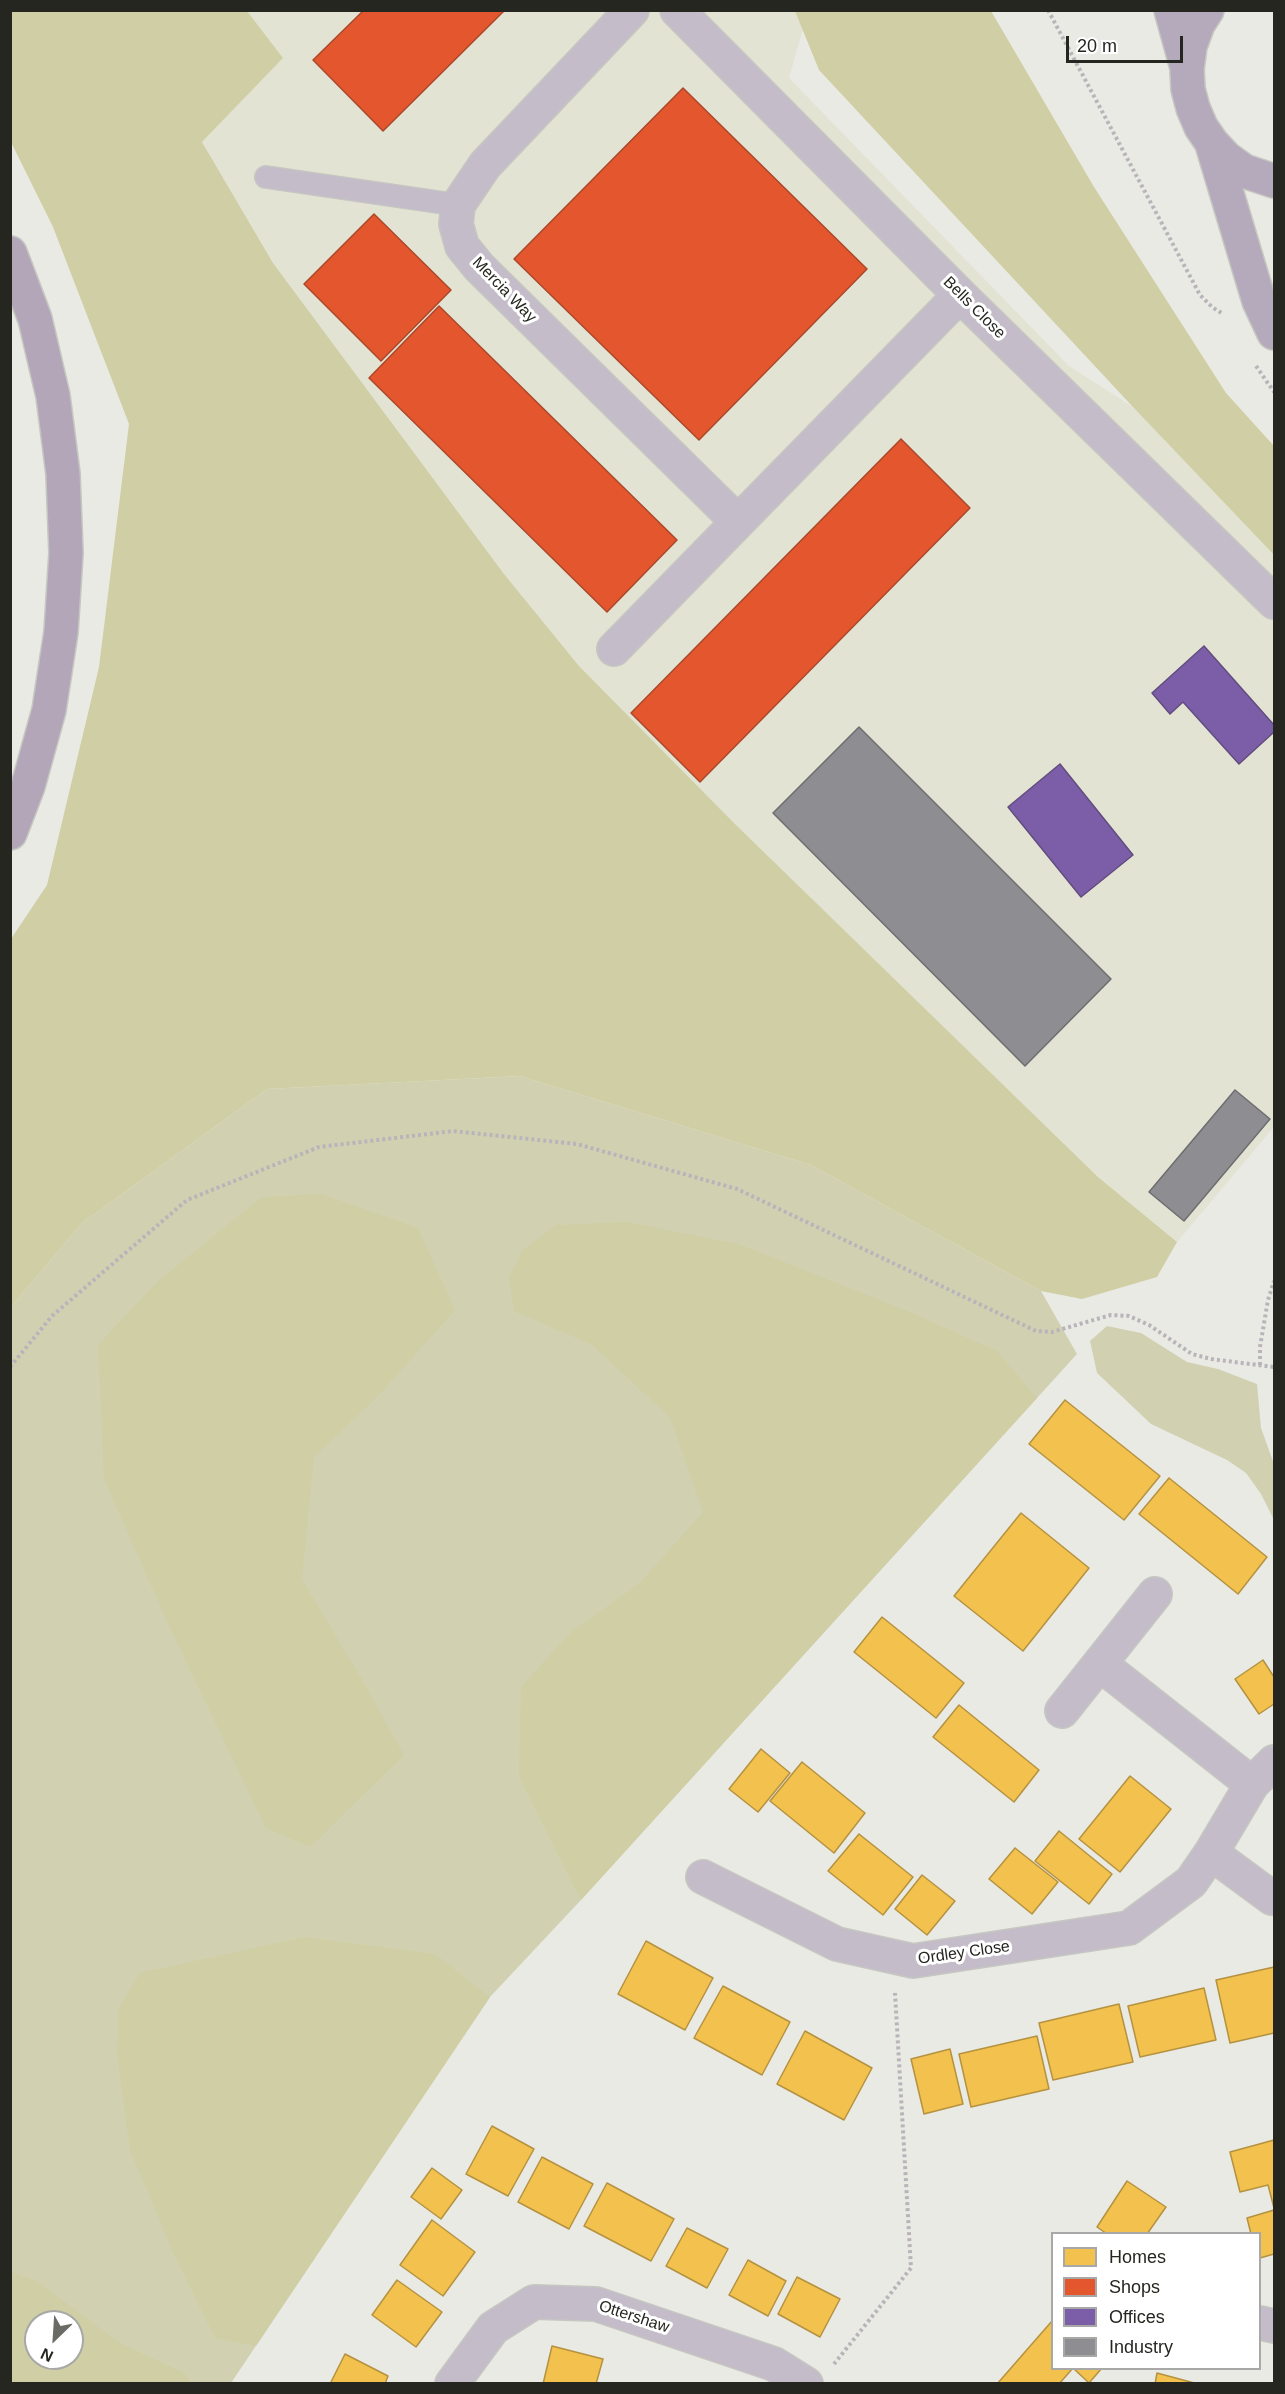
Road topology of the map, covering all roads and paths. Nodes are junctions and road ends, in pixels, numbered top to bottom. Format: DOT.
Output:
graph roads {
  1 [pos="632,10"];
  2 [pos="677,10"];
  3 [pos="1048,10"];
  4 [pos="1171,10"];
  5 [pos="1207,10"];
  6 [pos="1187,69"];
  7 [pos="1212,144"];
  8 [pos="266,177"];
  9 [pos="1275,182"];
  10 [pos="458,205"];
  11 [pos="10,253"];
  12 [pos="960,295"];
  13 [pos="1223,313"];
  14 [pos="1275,333"];
  15 [pos="738,522"];
  16 [pos="1275,602"];
  17 [pos="614,649"];
  18 [pos="10,833"];
  19 [pos="1275,1281"];
  20 [pos="1260,1365"];
  21 [pos="10,1367"];
  22 [pos="1275,1367"];
  23 [pos="1155,1594"];
  24 [pos="1100,1664"];
  25 [pos="1062,1711"];
  26 [pos="1263,1773"];
  27 [pos="1212,1853"];
  28 [pos="703,1877"];
  29 [pos="1272,1898"];
  30 [pos="894,1957"];
  31 [pos="832,2366"];
  32 [pos="452,2384"];
  33 [pos="806,2384"];
  1 -- 10 [label="street"];
  2 -- 12 [label="street, Bells Close"];
  3 -- 13 [label="path"];
  4 -- 6 [label="main road"];
  5 -- 6 [label="main road"];
  6 -- 7 [label="main road"];
  7 -- 9 [label="main road"];
  7 -- 14 [label="main road"];
  8 -- 10 [label="lane"];
  10 -- 15 [label="street, Mercia Way"];
  11 -- 18 [label="highway"];
  12 -- 15 [label="street"];
  12 -- 16 [label="street, Bells Close"];
  15 -- 17 [label="street"];
  19 -- 20 [label="path"];
  20 -- 21 [label="path"];
  20 -- 22 [label="path"];
  23 -- 24 [label="street"];
  24 -- 25 [label="street"];
  24 -- 26 [label="street, Ordley Close"];
  26 -- 27 [label="street, Ordley Close"];
  27 -- 29 [label="street"];
  27 -- 30 [label="street, Ordley Close"];
  28 -- 30 [label="street, Ordley Close"];
  30 -- 31 [label="path"];
  32 -- 33 [label="street, Ottershaw"];
}
